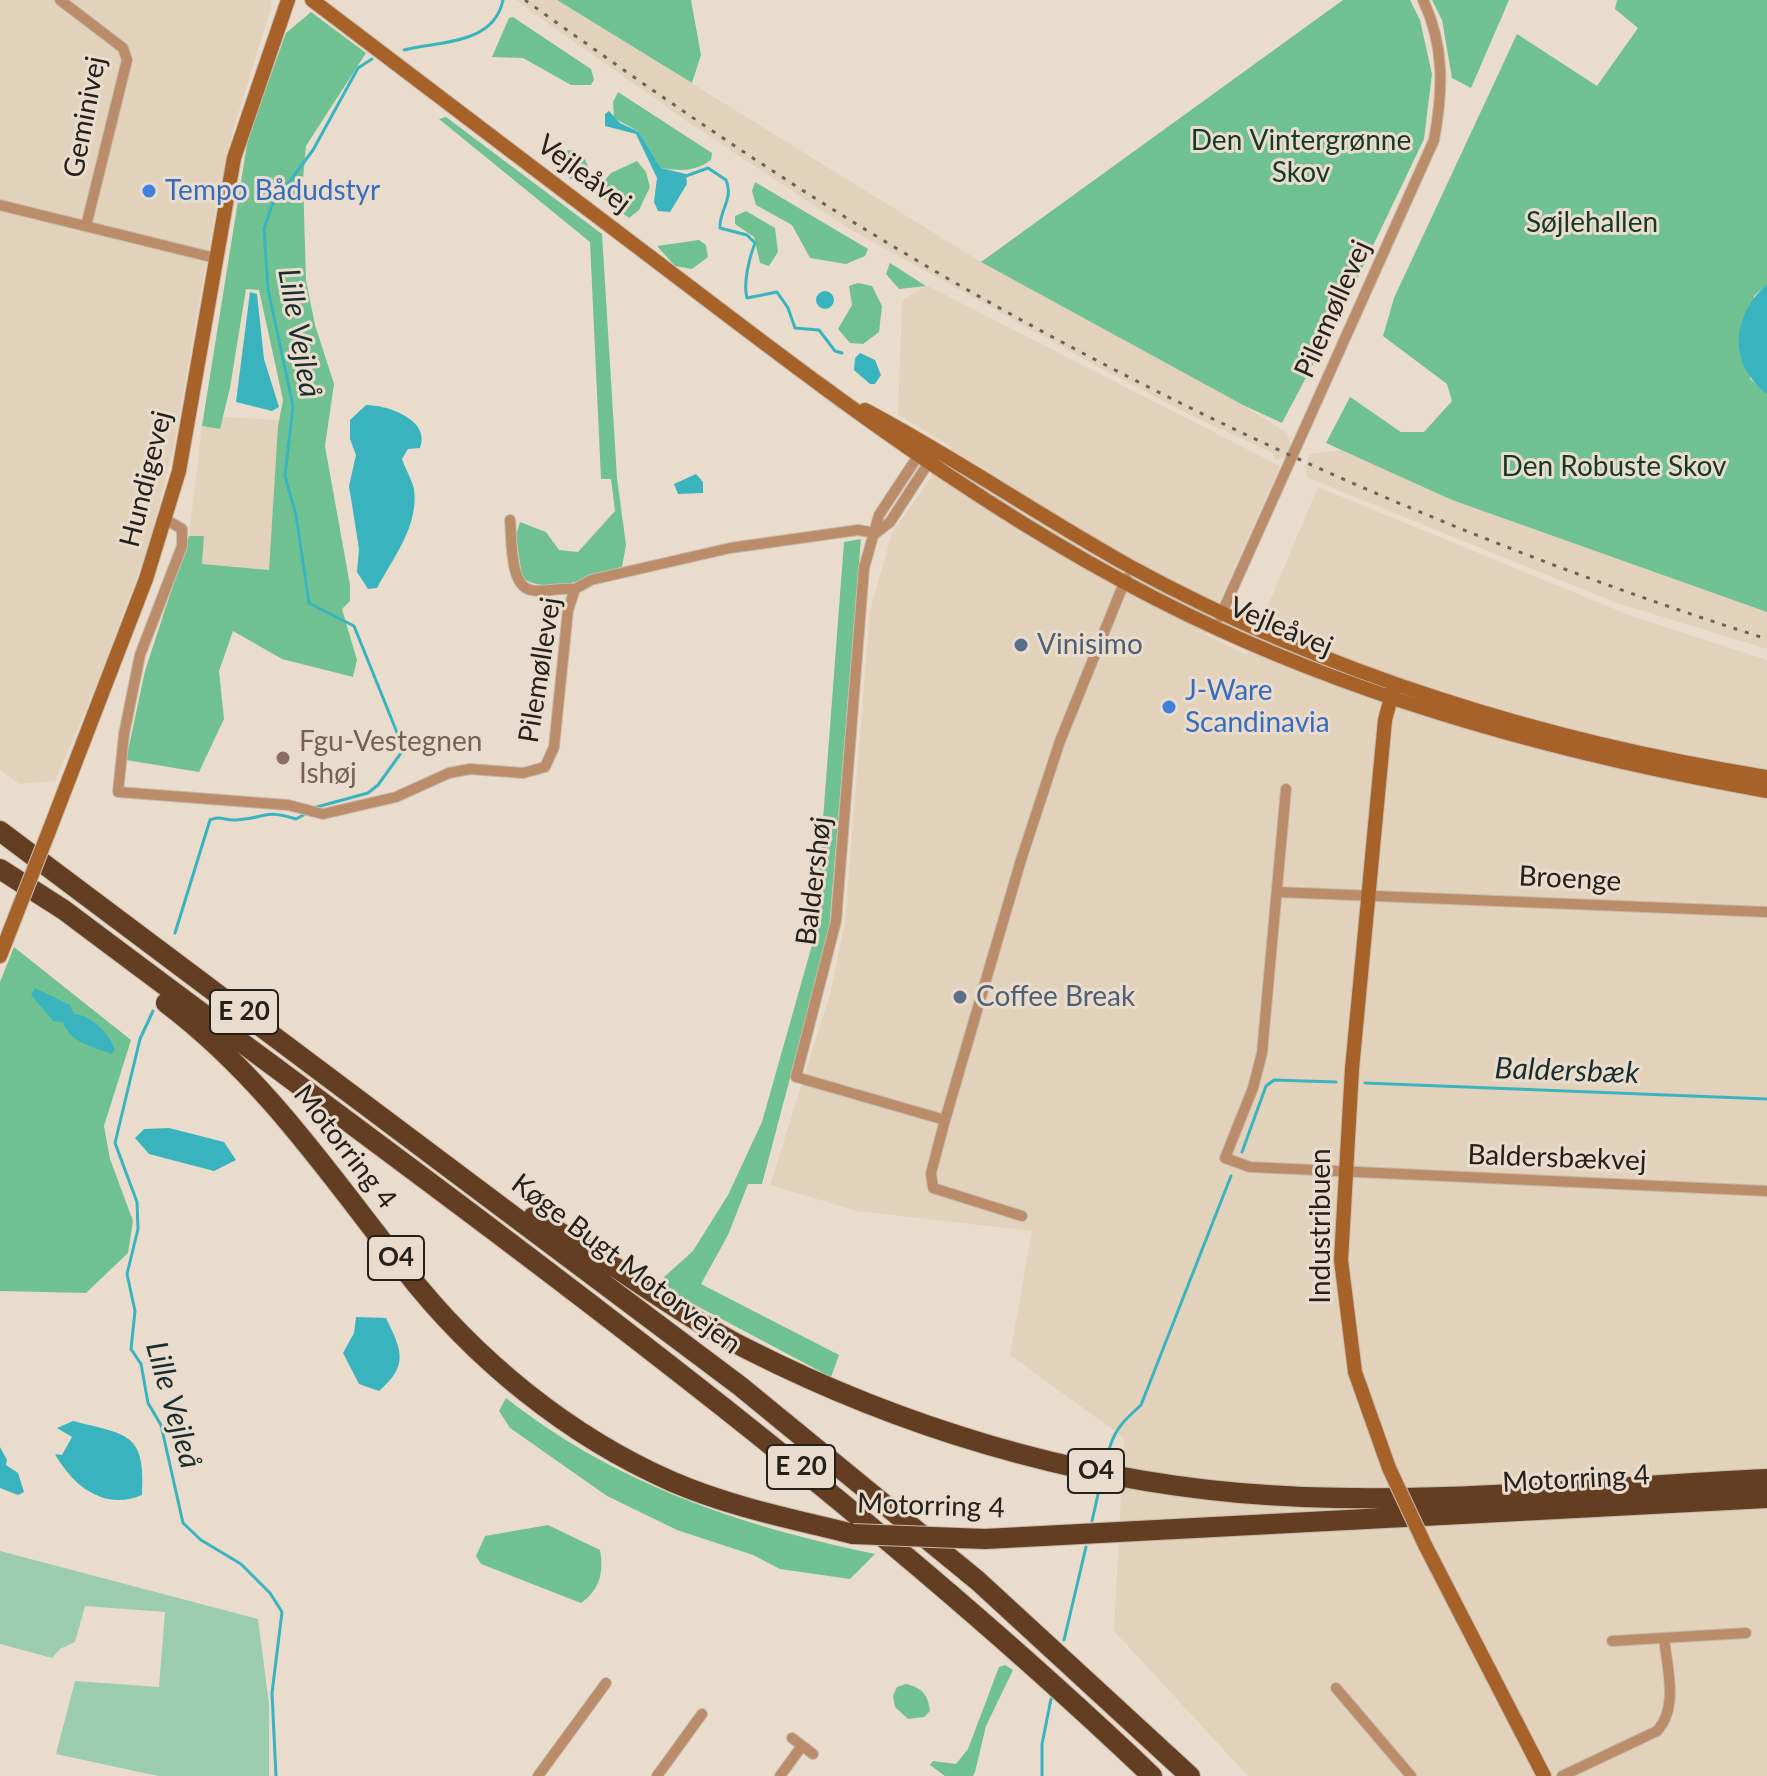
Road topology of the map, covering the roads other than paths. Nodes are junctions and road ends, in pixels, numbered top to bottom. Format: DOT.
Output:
graph roads {
  1 [pos="60,0"];
  2 [pos="288,0"];
  3 [pos="312,0"];
  4 [pos="1423,0"];
  5 [pos="0,205"];
  6 [pos="86,226"];
  7 [pos="215,258"];
  8 [pos="927,456"];
  9 [pos="165,519"];
  10 [pos="510,520"];
  11 [pos="876,533"];
  12 [pos="1132,567"];
  13 [pos="1124,582"];
  14 [pos="575,589"];
  15 [pos="1222,612"];
  16 [pos="1216,628"];
  17 [pos="1304,666"];
  18 [pos="1393,691"];
  19 [pos="1385,720"];
  20 [pos="1767,777"];
  21 [pos="1286,789"];
  22 [pos="1767,791"];
  23 [pos="0,831"];
  24 [pos="4,872"];
  25 [pos="1277,892"];
  26 [pos="1370,894"];
  27 [pos="1767,912"];
  28 [pos="0,956"];
  29 [pos="945,1120"];
  30 [pos="1344,1173"];
  31 [pos="1767,1191"];
  32 [pos="487,1194"];
  33 [pos="1022,1216"];
  34 [pos="1767,1479"];
  35 [pos="1767,1498"];
  36 [pos="1640,1504"];
  37 [pos="1767,1511"];
  38 [pos="1746,1633"];
  39 [pos="1664,1638"];
  40 [pos="1612,1641"];
  41 [pos="606,1683"];
  42 [pos="1336,1688"];
  43 [pos="702,1714"];
  44 [pos="792,1738"];
  45 [pos="802,1746"];
  46 [pos="813,1754"];
  47 [pos="538,1776"];
  48 [pos="657,1776"];
  49 [pos="780,1776"];
  50 [pos="1152,1776"];
  51 [pos="1190,1776"];
  52 [pos="1411,1776"];
  53 [pos="1544,1776"];
  54 [pos="1562,1776"];
  1 -- 6 [label="street, Geminivej"];
  2 -- 7 [label="street, Hundigevej"];
  3 -- 8 [label="street, Vejleåvej"];
  4 -- 15 [label="street, Pilemøllevej"];
  5 -- 6 [label="street"];
  6 -- 7 [label="street"];
  7 -- 9 [label="street, Hundigevej"];
  8 -- 11 [label="street, Baldershøj"];
  8 -- 12 [label="street, Vejleåvej"];
  8 -- 13 [label="street, Vejleåvej"];
  9 -- 14 [label="street, Pilemøllevej"];
  9 -- 28 [label="street, Hundigevej, bridge"];
  10 -- 14 [label="street"];
  11 -- 14 [label="street, Pilemøllevej"];
  11 -- 29 [label="street, Baldershøj"];
  12 -- 13 [label="street"];
  12 -- 15 [label="street, Vejleåvej"];
  13 -- 16 [label="street, Vejleåvej"];
  13 -- 29 [label="street"];
  15 -- 16 [label="street, Pilemøllevej"];
  15 -- 18 [label="street, Vejleåvej"];
  16 -- 17 [label="street, Vejleåvej"];
  17 -- 18 [label="street, Vejleåvej"];
  17 -- 19 [label="street"];
  18 -- 19 [label="street, Industribuen"];
  18 -- 20 [label="street, Vejleåvej"];
  18 -- 22 [label="street, Vejleåvej"];
  19 -- 26 [label="street, Industribuen"];
  21 -- 25 [label="street"];
  23 -- 32 [label="highway, Køge Bugt Motorvejen / E 20"];
  24 -- 36 [label="highway, Motorring 4 / O4, bridge"];
  24 -- 50 [label="highway, Køge Bugt Motorvejen / E 20"];
  25 -- 26 [label="street, Broenge"];
  25 -- 30 [label="street, Baldersbækvej"];
  26 -- 27 [label="street, Broenge"];
  26 -- 30 [label="street, Industribuen"];
  29 -- 33 [label="street"];
  30 -- 31 [label="street, Baldersbækvej"];
  30 -- 53 [label="street, Industribuen, bridge"];
  32 -- 34 [label="highway, Motorring 4 / O4"];
  32 -- 51 [label="highway, Køge Bugt Motorvejen / E 20"];
  35 -- 36 [label="highway, Motorring 4 / O4"];
  36 -- 37 [label="highway, O4"];
  38 -- 39 [label="street"];
  39 -- 40 [label="street"];
  39 -- 54 [label="street"];
  41 -- 47 [label="street"];
  42 -- 52 [label="street"];
  43 -- 48 [label="street"];
  44 -- 45 [label="street"];
  45 -- 46 [label="street"];
  45 -- 49 [label="street"];
}
